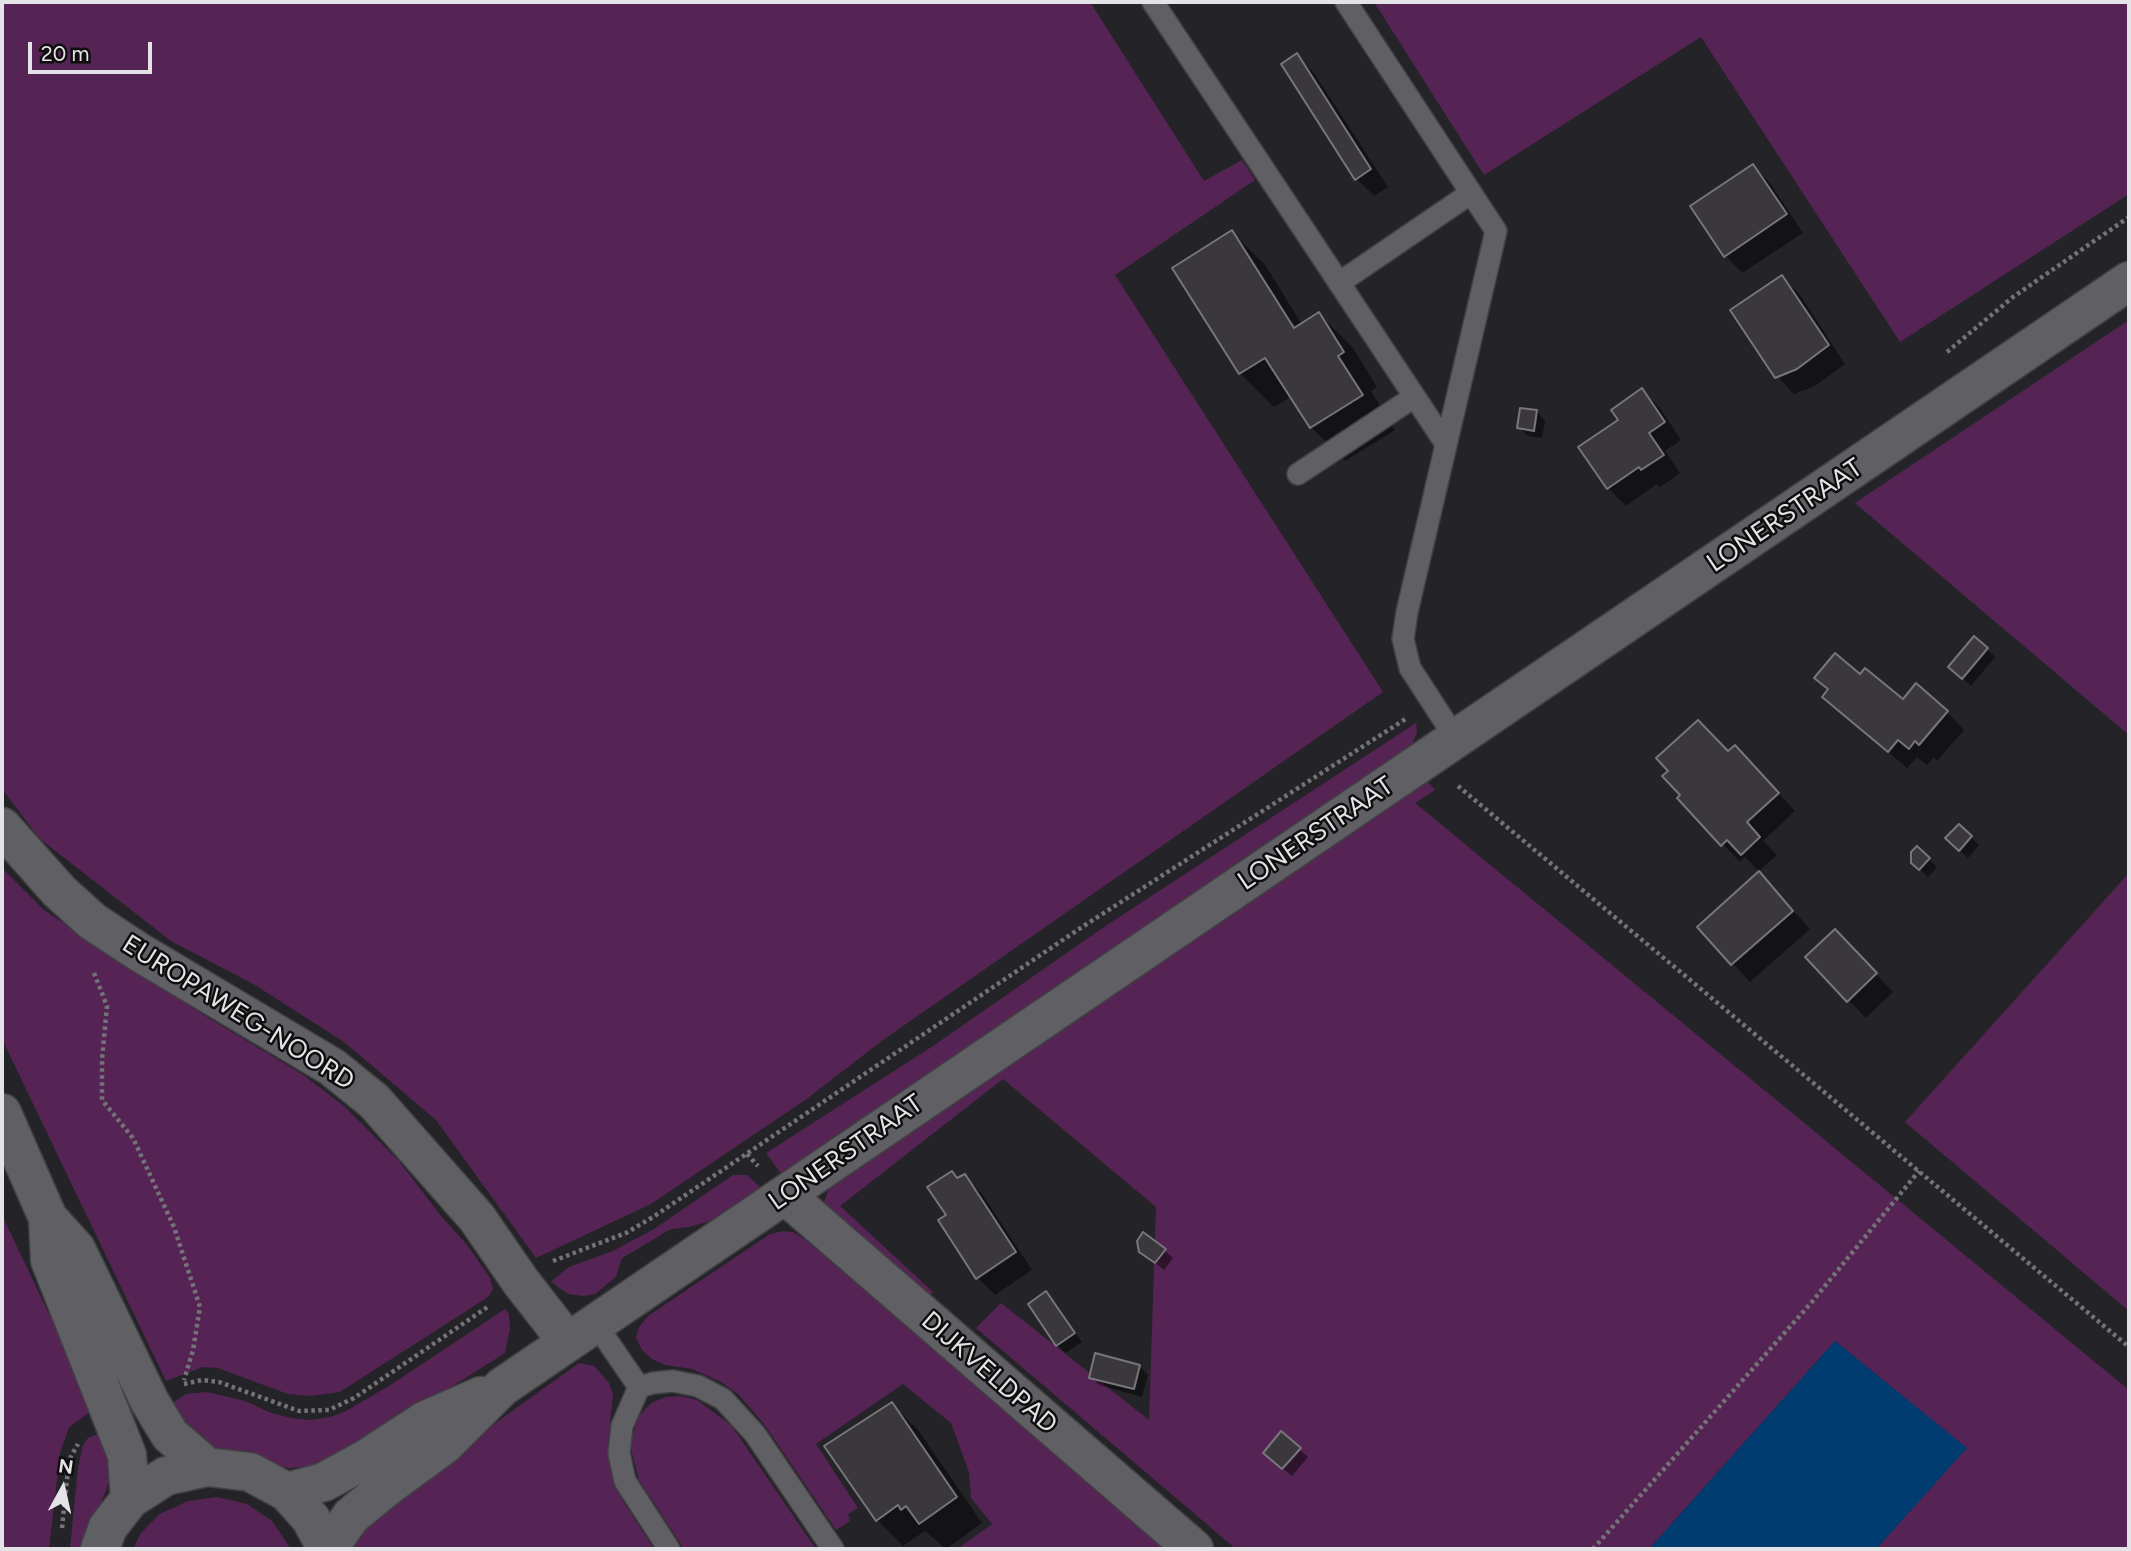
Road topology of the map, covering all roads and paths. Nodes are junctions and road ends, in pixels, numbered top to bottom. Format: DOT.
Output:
graph roads {
  1 [pos="1153,2"];
  2 [pos="1346,2"];
  3 [pos="1471,193"];
  4 [pos="2129,281"];
  5 [pos="1339,284"];
  6 [pos="1414,397"];
  7 [pos="1446,444"];
  8 [pos="1298,474"];
  9 [pos="1446,746"];
  10 [pos="2,827"];
  11 [pos="104,929"];
  12 [pos="2,1113"];
  13 [pos="747,1154"];
  14 [pos="1919,1171"];
  15 [pos="785,1195"];
  16 [pos="48,1218"];
  17 [pos="521,1282"];
  18 [pos="581,1332"];
  19 [pos="2129,1346"];
  20 [pos="183,1384"];
  21 [pos="502,1387"];
  22 [pos="639,1387"];
  23 [pos="150,1402"];
  24 [pos="114,1419"];
  25 [pos="207,1466"];
  26 [pos="287,1492"];
  27 [pos="131,1499"];
  28 [pos="61,1536"];
  29 [pos="100,1549"];
  30 [pos="327,1549"];
  31 [pos="669,1549"];
  32 [pos="833,1549"];
  33 [pos="1194,1549"];
  34 [pos="1593,1549"];
  1 -- 5 [label="lane"];
  2 -- 3 [label="lane"];
  3 -- 5 [label="lane"];
  3 -- 7 [label="lane"];
  4 -- 9 [label="street, LONERSTRAAT"];
  5 -- 6 [label="lane"];
  6 -- 7 [label="lane"];
  6 -- 8 [label="lane"];
  7 -- 9 [label="lane"];
  9 -- 14 [label="path"];
  9 -- 15 [label="street, LONERSTRAAT"];
  10 -- 11 [label="street, EUROPAWEG-NOORD"];
  11 -- 17 [label="street, EUROPAWEG-NOORD"];
  11 -- 20 [label="path"];
  12 -- 16 [label="street"];
  13 -- 17 [label="path"];
  14 -- 19 [label="path"];
  14 -- 34 [label="path"];
  15 -- 18 [label="street, LONERSTRAAT"];
  15 -- 33 [label="street, DIJKVELDPAD"];
  16 -- 23 [label="street"];
  16 -- 24 [label="street"];
  17 -- 18 [label="street, EUROPAWEG-NOORD"];
  17 -- 20 [label="path"];
  18 -- 21 [label="street, LONERSTRAAT"];
  18 -- 22 [label="lane"];
  20 -- 23 [label="path"];
  21 -- 26 [label="street, LONERSTRAAT"];
  21 -- 30 [label="street, LONERSTRAAT"];
  22 -- 31 [label="lane"];
  22 -- 32 [label="lane"];
  23 -- 25 [label="street"];
  24 -- 27 [label="street"];
  24 -- 28 [label="path"];
  25 -- 26 [label="street"];
  25 -- 27 [label="street"];
  26 -- 30 [label="street"];
  27 -- 29 [label="street"];
}
